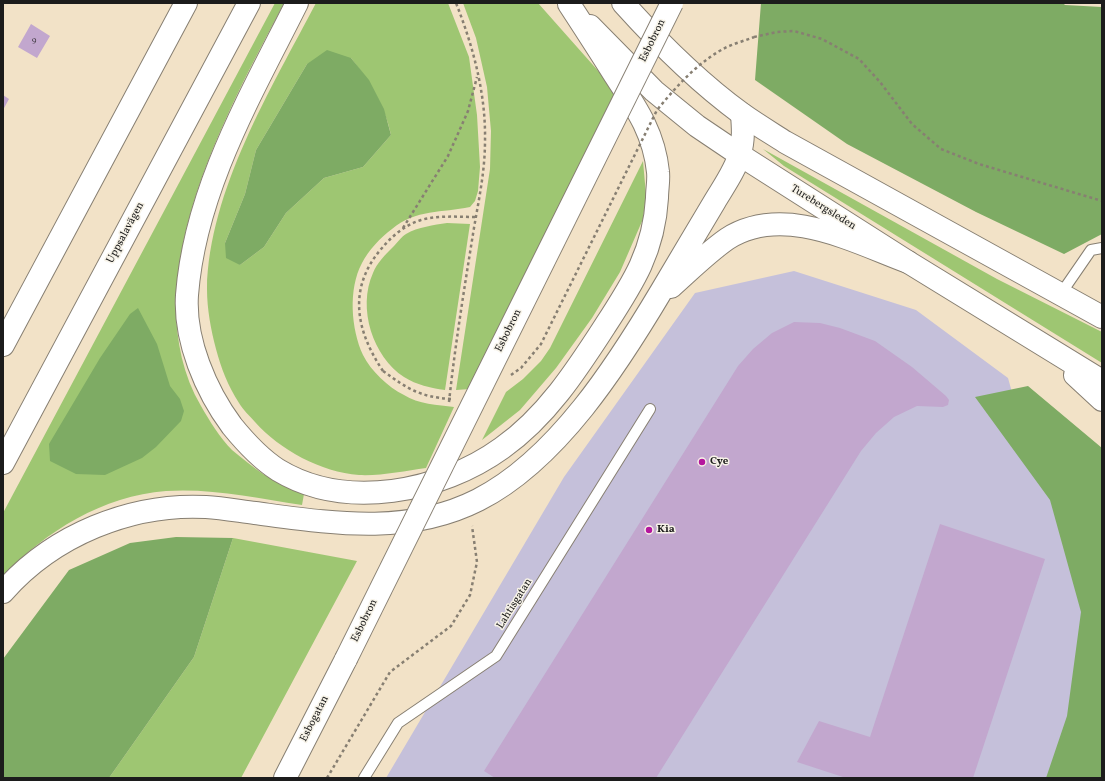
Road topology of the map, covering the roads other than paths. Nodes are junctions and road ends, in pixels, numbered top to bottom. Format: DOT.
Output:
graph roads {
  1 [pos="181,3"];
  2 [pos="186,3"];
  3 [pos="249,3"];
  4 [pos="297,3"];
  5 [pos="569,3"];
  6 [pos="623,3"];
  7 [pos="672,3"];
  8 [pos="156,58"];
  9 [pos="742,114"];
  10 [pos="740,155"];
  11 [pos="1102,248"];
  12 [pos="908,262"];
  13 [pos="1060,294"];
  14 [pos="656,299"];
  15 [pos="1102,317"];
  16 [pos="1042,344"];
  17 [pos="3,345"];
  18 [pos="1102,381"];
  19 [pos="1102,400"];
  20 [pos="650,409"];
  21 [pos="3,463"];
  22 [pos="3,592"];
  23 [pos="346,659"];
  24 [pos="285,778"];
  25 [pos="364,778"];
  1 -- 8 [label="main road"];
  2 -- 8 [label="main road"];
  3 -- 21 [label="main road, Uppsalavägen"];
  4 -- 5 [label="main road"];
  5 -- 10 [label="main road, Turebergsleden"];
  6 -- 9 [label="main road"];
  7 -- 23 [label="main road, Esbobron, bridge"];
  8 -- 17 [label="main road"];
  9 -- 10 [label="main road"];
  9 -- 13 [label="main road"];
  10 -- 12 [label="main road, Turebergsleden"];
  10 -- 14 [label="main road"];
  11 -- 13 [label="lane"];
  12 -- 14 [label="main road"];
  12 -- 16 [label="main road, Turebergsleden"];
  13 -- 15 [label="main road"];
  14 -- 22 [label="main road"];
  16 -- 18 [label="main road, Turebergsleden"];
  16 -- 19 [label="main road"];
  20 -- 25 [label="lane, Lahtisgatan"];
  23 -- 24 [label="main road, Esbogatan"];
}
